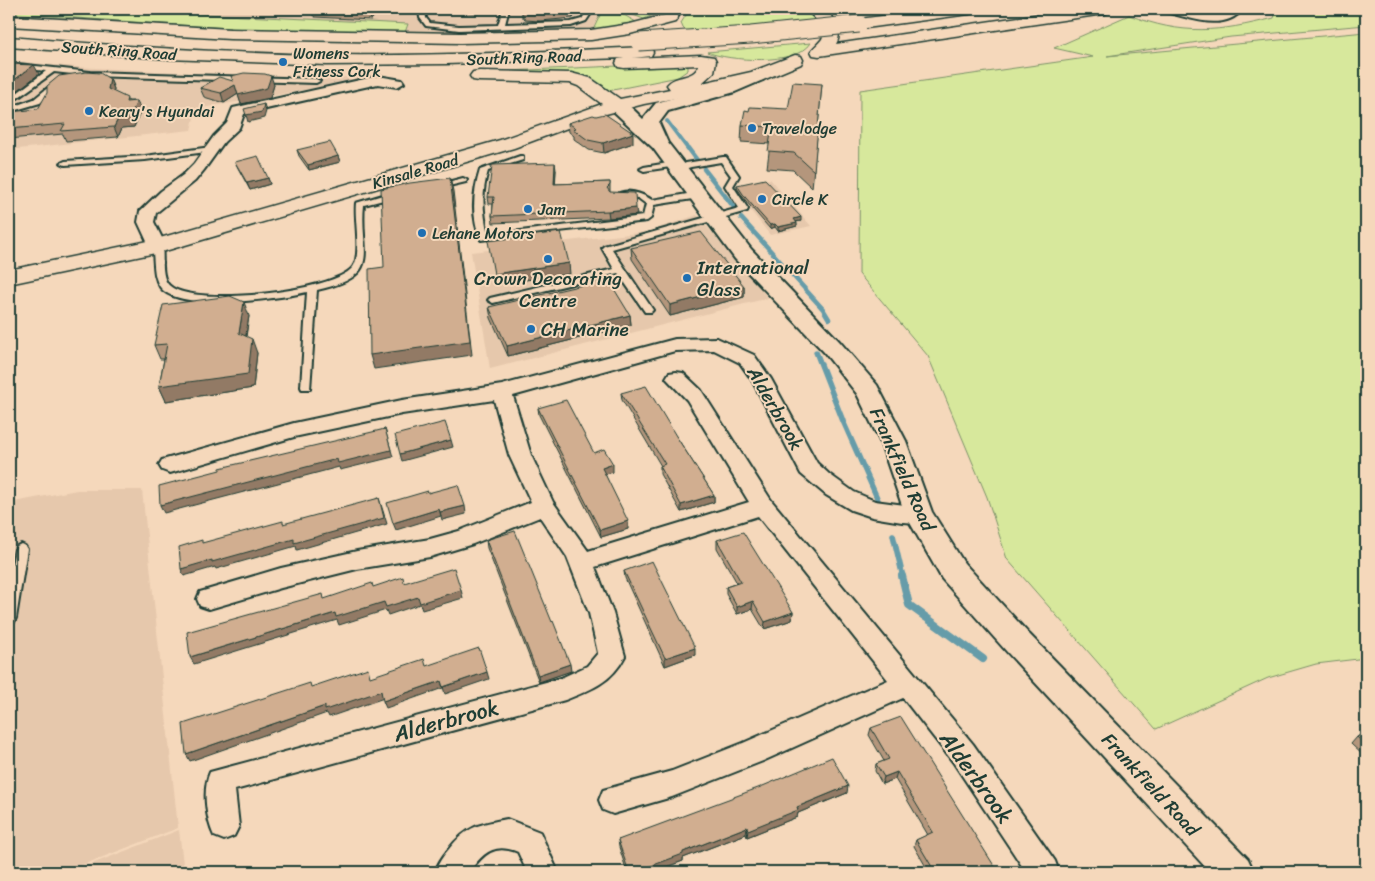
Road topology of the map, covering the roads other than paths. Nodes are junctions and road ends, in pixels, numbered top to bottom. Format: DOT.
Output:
graph roads {
  1 [pos="422,9"];
  2 [pos="506,9"];
  3 [pos="591,9"];
  4 [pos="814,9"];
  5 [pos="901,9"];
  6 [pos="970,9"];
  7 [pos="1036,9"];
  8 [pos="1104,9"];
  9 [pos="1169,9"];
  10 [pos="1237,9"];
  11 [pos="847,10"];
  12 [pos="1181,10"];
  13 [pos="673,13"];
  14 [pos="9,16"];
  15 [pos="9,21"];
  16 [pos="502,27"];
  17 [pos="860,28"];
  18 [pos="9,31"];
  19 [pos="176,32"];
  20 [pos="9,42"];
  21 [pos="642,47"];
  22 [pos="819,51"];
  23 [pos="9,54"];
  24 [pos="795,60"];
  25 [pos="717,62"];
  26 [pos="9,65"];
  27 [pos="54,69"];
  28 [pos="74,71"];
  29 [pos="362,72"];
  30 [pos="756,76"];
  31 [pos="316,81"];
  32 [pos="397,83"];
  33 [pos="9,102"];
  34 [pos="611,102"];
  35 [pos="9,110"];
  36 [pos="211,149"];
  37 [pos="520,158"];
  38 [pos="671,159"];
  39 [pos="65,163"];
  40 [pos="644,169"];
  41 [pos="463,180"];
  42 [pos="427,187"];
  43 [pos="409,191"];
  44 [pos="613,195"];
  45 [pos="699,196"];
  46 [pos="650,203"];
  47 [pos="716,218"];
  48 [pos="156,241"];
  49 [pos="620,270"];
  50 [pos="9,277"];
  51 [pos="312,290"];
  52 [pos="493,300"];
  53 [pos="648,310"];
  54 [pos="676,378"];
  55 [pos="306,386"];
  56 [pos="502,392"];
  57 [pos="170,465"];
  58 [pos="544,506"];
  59 [pos="763,506"];
  60 [pos="919,514"];
  61 [pos="20,549"];
  62 [pos="581,562"];
  63 [pos="209,599"];
  64 [pos="9,618"];
  65 [pos="906,684"];
  66 [pos="613,800"];
  67 [pos="224,826"];
  68 [pos="450,872"];
  69 [pos="543,872"];
  70 [pos="1044,872"];
  71 [pos="1235,872"];
  1 -- 16 [label="lane"];
  2 -- 16 [label="lane"];
  3 -- 16 [label="lane"];
  4 -- 22 [label="highway"];
  5 -- 11 [label="highway"];
  6 -- 17 [label="highway, South Ring Road"];
  7 -- 17 [label="highway, South Ring Road"];
  8 -- 22 [label="highway"];
  9 -- 12 [label="street"];
  10 -- 12 [label="street"];
  13 -- 19 [label="highway"];
  13 -- 25 [label="highway"];
  14 -- 19 [label="highway"];
  15 -- 19 [label="highway"];
  17 -- 21 [label="highway, South Ring Road"];
  18 -- 21 [label="highway, South Ring Road"];
  20 -- 21 [label="highway, South Ring Road"];
  22 -- 24 [label="highway"];
  23 -- 29 [label="highway"];
  24 -- 25 [label="highway"];
  24 -- 30 [label="highway, Kinsale Road"];
  25 -- 29 [label="highway"];
  25 -- 34 [label="highway, Kinsale Road"];
  26 -- 27 [label="lane"];
  27 -- 28 [label="lane"];
  27 -- 33 [label="lane"];
  28 -- 31 [label="lane"];
  28 -- 35 [label="lane"];
  29 -- 34 [label="highway"];
  30 -- 34 [label="highway, Kinsale Road"];
  30 -- 38 [label="street"];
  32 -- 36 [label="street"];
  34 -- 38 [label="street, Frankfield Road"];
  34 -- 48 [label="highway, Kinsale Road"];
  36 -- 39 [label="lane"];
  36 -- 48 [label="street"];
  37 -- 46 [label="lane"];
  38 -- 40 [label="lane"];
  38 -- 45 [label="street, Frankfield Road"];
  38 -- 47 [label="lane"];
  41 -- 42 [label="lane"];
  43 -- 51 [label="lane"];
  44 -- 46 [label="lane"];
  45 -- 46 [label="lane"];
  45 -- 47 [label="street, Frankfield Road"];
  47 -- 49 [label="lane"];
  47 -- 60 [label="street, Frankfield Road"];
  48 -- 50 [label="highway, Kinsale Road"];
  48 -- 51 [label="lane"];
  49 -- 52 [label="lane"];
  49 -- 53 [label="lane"];
  51 -- 55 [label="lane"];
  54 -- 59 [label="street, Alderbrook"];
  56 -- 57 [label="street, Alderbrook"];
  56 -- 58 [label="street, Alderbrook"];
  56 -- 60 [label="street, Alderbrook"];
  58 -- 62 [label="street, Alderbrook"];
  58 -- 63 [label="street"];
  59 -- 62 [label="street"];
  59 -- 65 [label="street, Alderbrook"];
  60 -- 71 [label="street, Frankfield Road"];
  61 -- 64 [label="lane"];
  62 -- 67 [label="street, Alderbrook"];
  65 -- 66 [label="street"];
  65 -- 70 [label="street, Alderbrook"];
  68 -- 69 [label="street"];
}
